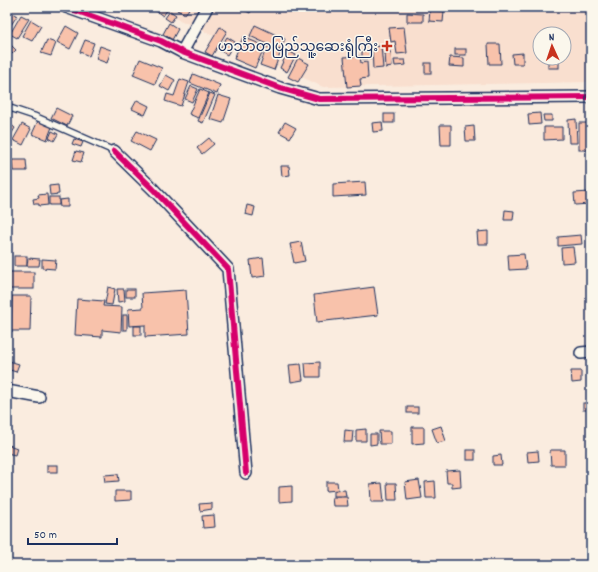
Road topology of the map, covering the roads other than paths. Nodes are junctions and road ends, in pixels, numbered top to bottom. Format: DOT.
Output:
graph roads {
  1 [pos="66,7"];
  2 [pos="207,7"];
  3 [pos="182,52"];
  4 [pos="591,97"];
  5 [pos="7,107"];
  6 [pos="114,151"];
  7 [pos="7,391"];
  8 [pos="39,397"];
  9 [pos="246,473"];
  1 -- 3 [label="street"];
  2 -- 3 [label="street"];
  3 -- 4 [label="street"];
  5 -- 6 [label="lane"];
  6 -- 9 [label="street"];
  7 -- 8 [label="street"];
}
